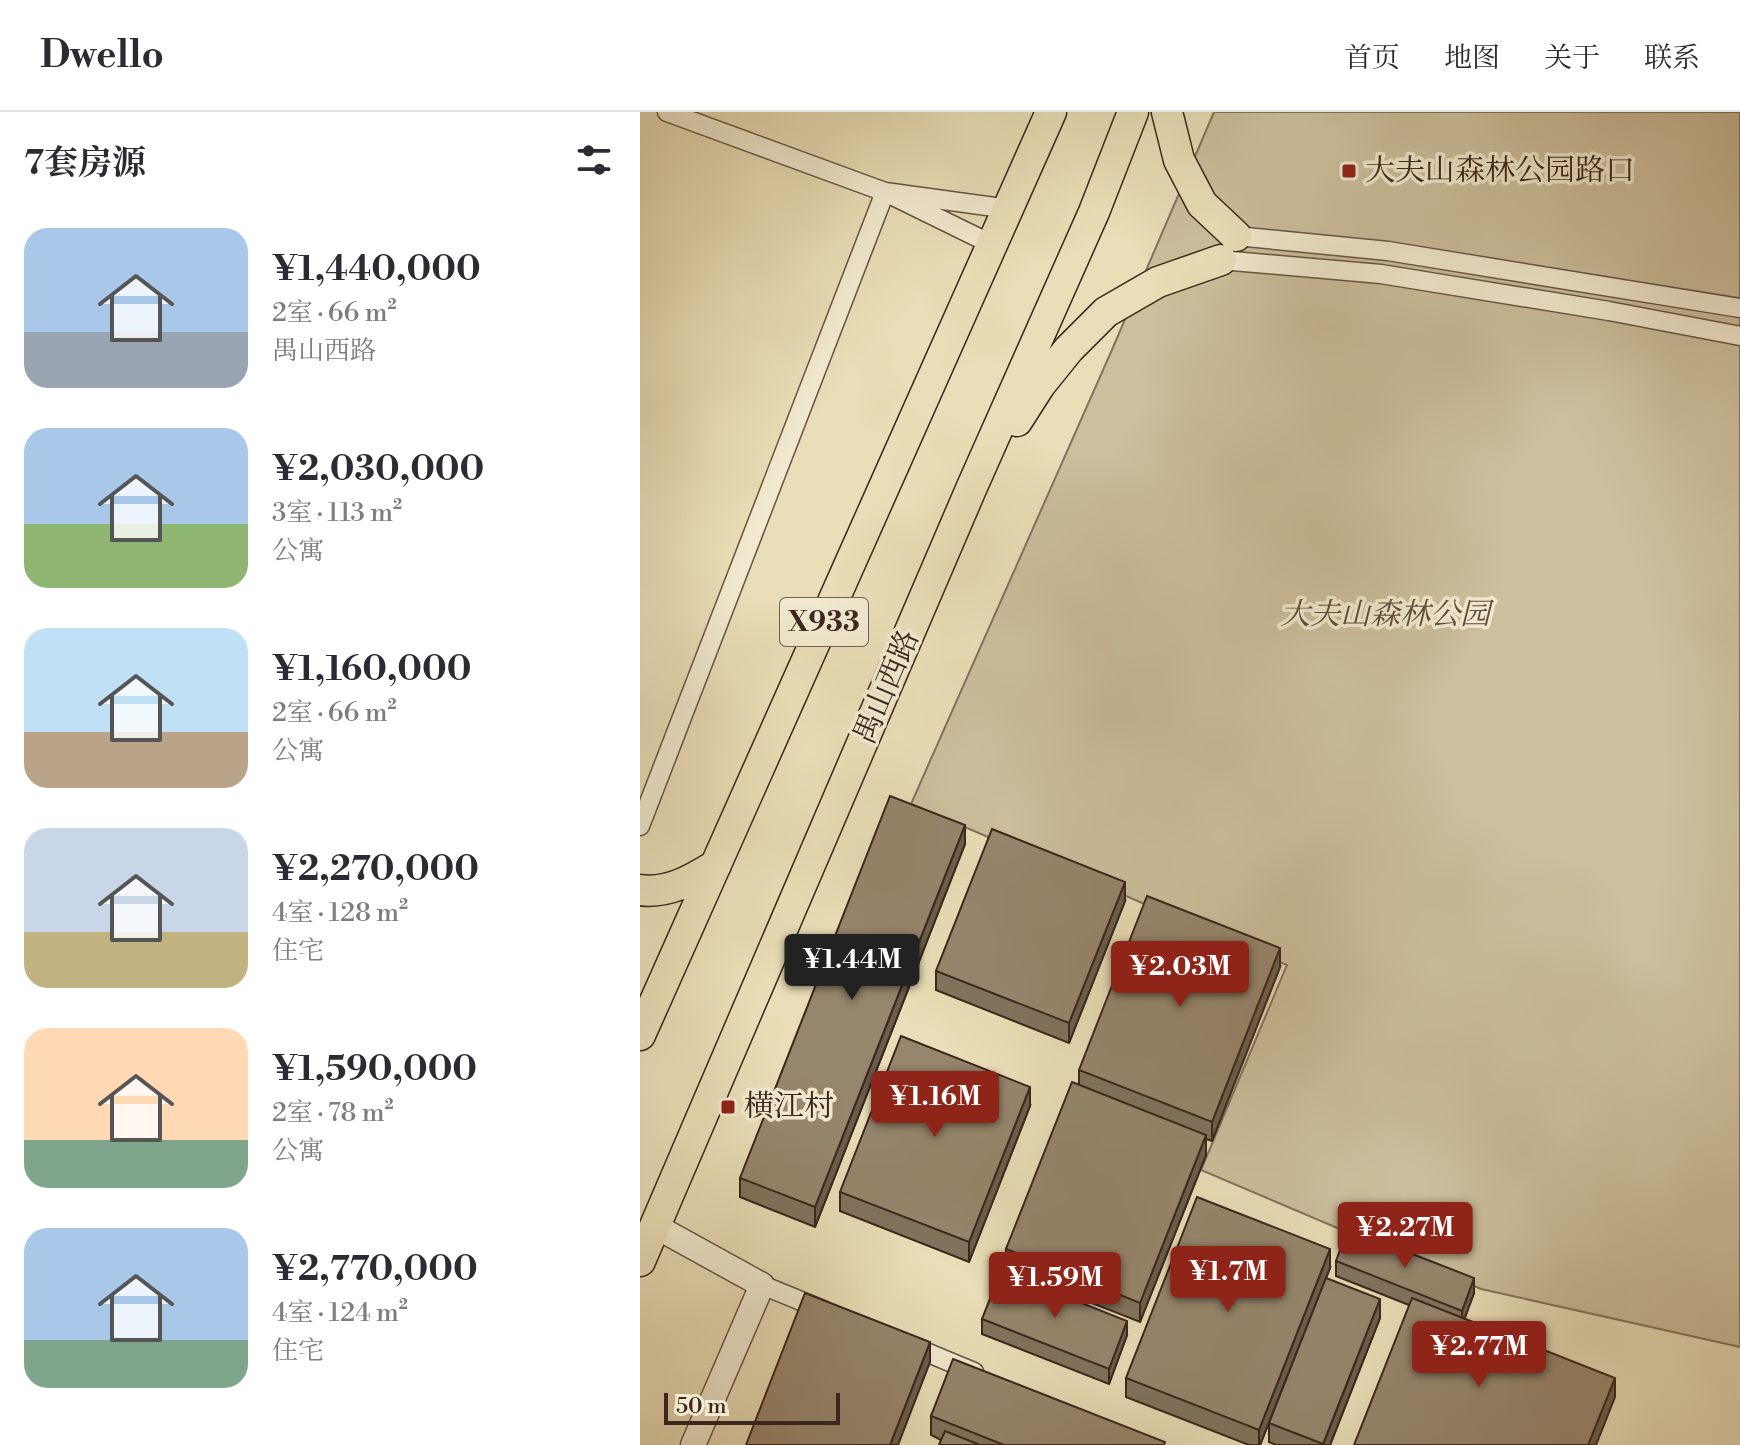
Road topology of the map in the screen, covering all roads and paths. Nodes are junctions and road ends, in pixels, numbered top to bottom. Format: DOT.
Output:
graph roads {
  1 [pos="667,112"];
  2 [pos="1051,112"];
  3 [pos="1133,112"];
  4 [pos="1167,112"];
  5 [pos="885,192"];
  6 [pos="1009,209"];
  7 [pos="993,245"];
  8 [pos="1229,248"];
  9 [pos="1740,308"];
  10 [pos="1740,336"];
  11 [pos="971,489"];
  12 [pos="640,826"];
  13 [pos="716,865"];
  14 [pos="640,890"];
  15 [pos="640,1035"];
  16 [pos="655,1226"];
  17 [pos="640,1261"];
  18 [pos="762,1285"];
  19 [pos="835,1315"];
  20 [pos="893,1339"];
  21 [pos="995,1380"];
  22 [pos="693,1445"];
  1 -- 5 [label="street"];
  2 -- 6 [label="main road, X933"];
  3 -- 11 [label="main road, 禺山西路 / X933"];
  4 -- 8 [label="main road"];
  5 -- 6 [label="street"];
  5 -- 7 [label="street"];
  5 -- 12 [label="street"];
  6 -- 7 [label="main road, X933"];
  7 -- 13 [label="main road, X933"];
  8 -- 9 [label="street"];
  8 -- 10 [label="street"];
  8 -- 11 [label="main road"];
  11 -- 16 [label="main road, 禺山西路 / X933"];
  13 -- 14 [label="main road"];
  13 -- 15 [label="main road, X933"];
  16 -- 17 [label="main road, 禺山西路 / X933"];
  16 -- 18 [label="street"];
  18 -- 19 [label="street"];
  18 -- 22 [label="street"];
  20 -- 21 [label="street"];
}
